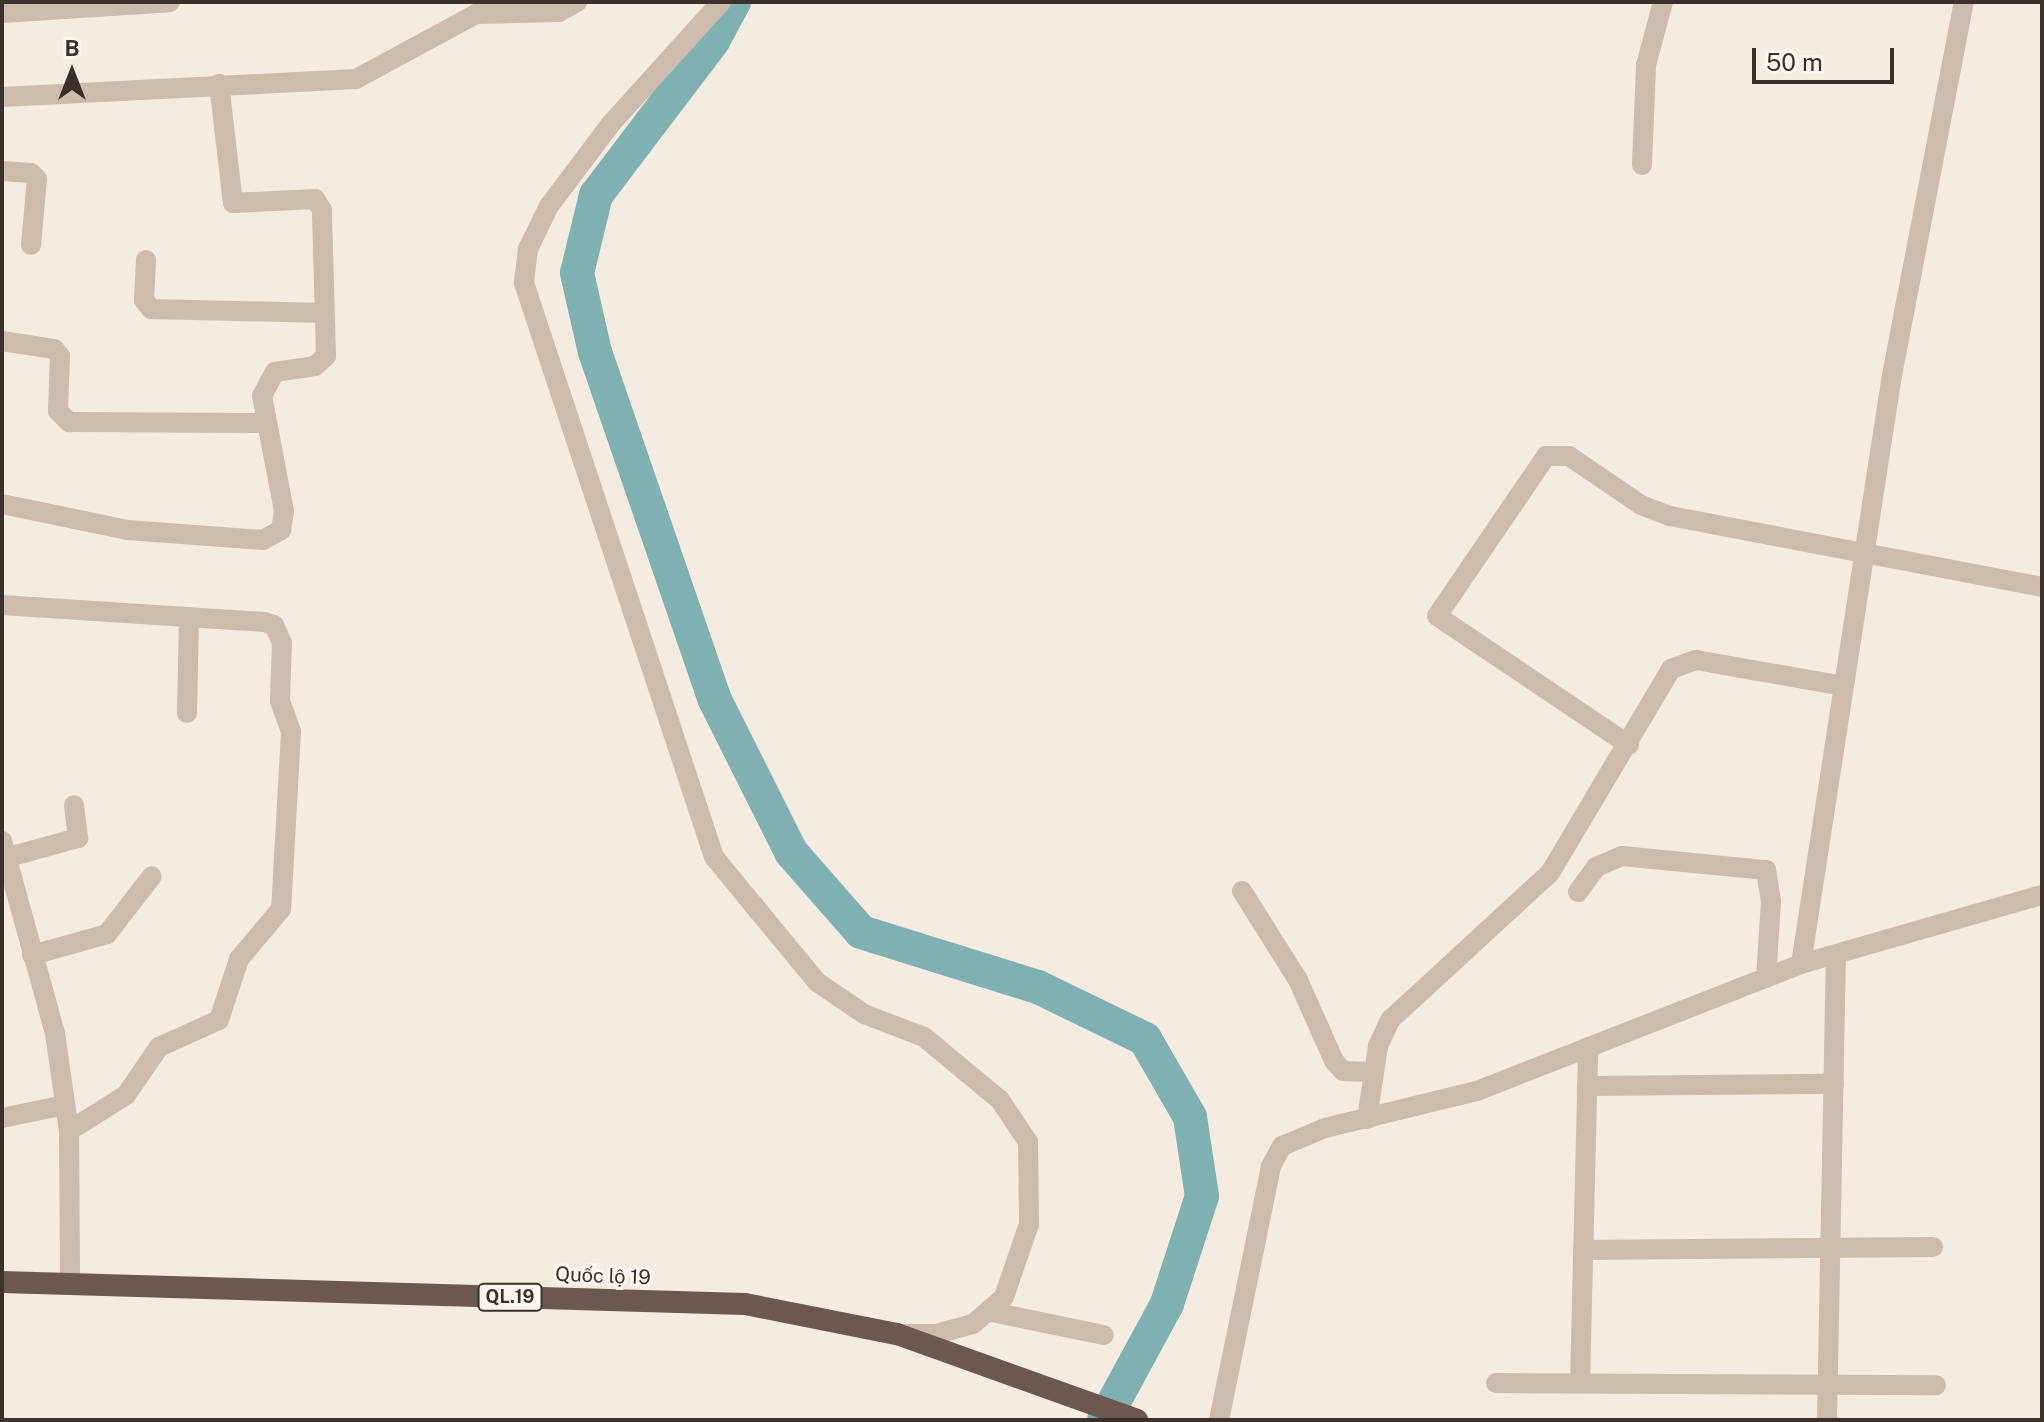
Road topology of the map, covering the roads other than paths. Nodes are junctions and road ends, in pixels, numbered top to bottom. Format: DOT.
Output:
graph roads {
  1 [pos="170,2"];
  2 [pos="577,2"];
  3 [pos="721,2"];
  4 [pos="1663,2"];
  5 [pos="1964,2"];
  6 [pos="2,13"];
  7 [pos="219,84"];
  8 [pos="2,97"];
  9 [pos="1642,165"];
  10 [pos="2,171"];
  11 [pos="31,245"];
  12 [pos="146,260"];
  13 [pos="324,313"];
  14 [pos="2,341"];
  15 [pos="267,423"];
  16 [pos="2,504"];
  17 [pos="1863,552"];
  18 [pos="2042,587"];
  19 [pos="2,605"];
  20 [pos="189,617"];
  21 [pos="1843,686"];
  22 [pos="187,713"];
  23 [pos="1629,745"];
  24 [pos="74,805"];
  25 [pos="4,850"];
  26 [pos="152,876"];
  27 [pos="1242,891"];
  28 [pos="1578,892"];
  29 [pos="2042,895"];
  30 [pos="8,898"];
  31 [pos="32,955"];
  32 [pos="1836,955"];
  33 [pos="1801,964"];
  34 [pos="1766,978"];
  35 [pos="1588,1047"];
  36 [pos="1372,1072"];
  37 [pos="1834,1084"];
  38 [pos="1587,1086"];
  39 [pos="65,1105"];
  40 [pos="2,1118"];
  41 [pos="1367,1119"];
  42 [pos="69,1131"];
  43 [pos="1933,1247"];
  44 [pos="1831,1248"];
  45 [pos="1583,1250"];
  46 [pos="2,1282"];
  47 [pos="70,1282"];
  48 [pos="992,1312"];
  49 [pos="897,1334"];
  50 [pos="1104,1335"];
  51 [pos="1496,1383"];
  52 [pos="1580,1383"];
  53 [pos="1828,1384"];
  54 [pos="1936,1385"];
  55 [pos="1137,1420"];
  56 [pos="1219,1420"];
  57 [pos="1827,1420"];
  1 -- 6 [label="street"];
  2 -- 7 [label="street"];
  3 -- 48 [label="street"];
  4 -- 9 [label="street"];
  5 -- 17 [label="street"];
  7 -- 8 [label="street"];
  7 -- 13 [label="street"];
  10 -- 11 [label="street"];
  12 -- 13 [label="street"];
  13 -- 15 [label="street"];
  14 -- 15 [label="street"];
  15 -- 16 [label="street"];
  17 -- 18 [label="street"];
  17 -- 21 [label="street"];
  17 -- 23 [label="street"];
  19 -- 20 [label="street"];
  20 -- 22 [label="street"];
  20 -- 42 [label="street"];
  21 -- 23 [label="street"];
  21 -- 33 [label="street"];
  23 -- 36 [label="street"];
  24 -- 25 [label="street"];
  25 -- 30 [label="street"];
  26 -- 31 [label="street"];
  27 -- 36 [label="street"];
  28 -- 34 [label="street"];
  29 -- 32 [label="street"];
  30 -- 31 [label="street"];
  31 -- 39 [label="street"];
  32 -- 33 [label="street"];
  32 -- 37 [label="street"];
  33 -- 34 [label="street"];
  34 -- 35 [label="street"];
  35 -- 38 [label="street"];
  35 -- 41 [label="street"];
  36 -- 41 [label="street"];
  37 -- 38 [label="street"];
  37 -- 44 [label="street"];
  38 -- 45 [label="street"];
  39 -- 40 [label="street"];
  39 -- 42 [label="street"];
  41 -- 56 [label="street"];
  42 -- 47 [label="street"];
  43 -- 44 [label="street"];
  44 -- 45 [label="street"];
  44 -- 53 [label="street"];
  45 -- 52 [label="street"];
  46 -- 47 [label="highway, Quốc lộ 19 / QL.19"];
  47 -- 49 [label="highway, Quốc lộ 19 / QL.19"];
  48 -- 49 [label="street"];
  48 -- 50 [label="street"];
  49 -- 55 [label="highway, Quốc lộ 19 / QL.19"];
  51 -- 52 [label="street"];
  52 -- 53 [label="street"];
  53 -- 54 [label="street"];
  53 -- 57 [label="street"];
}
